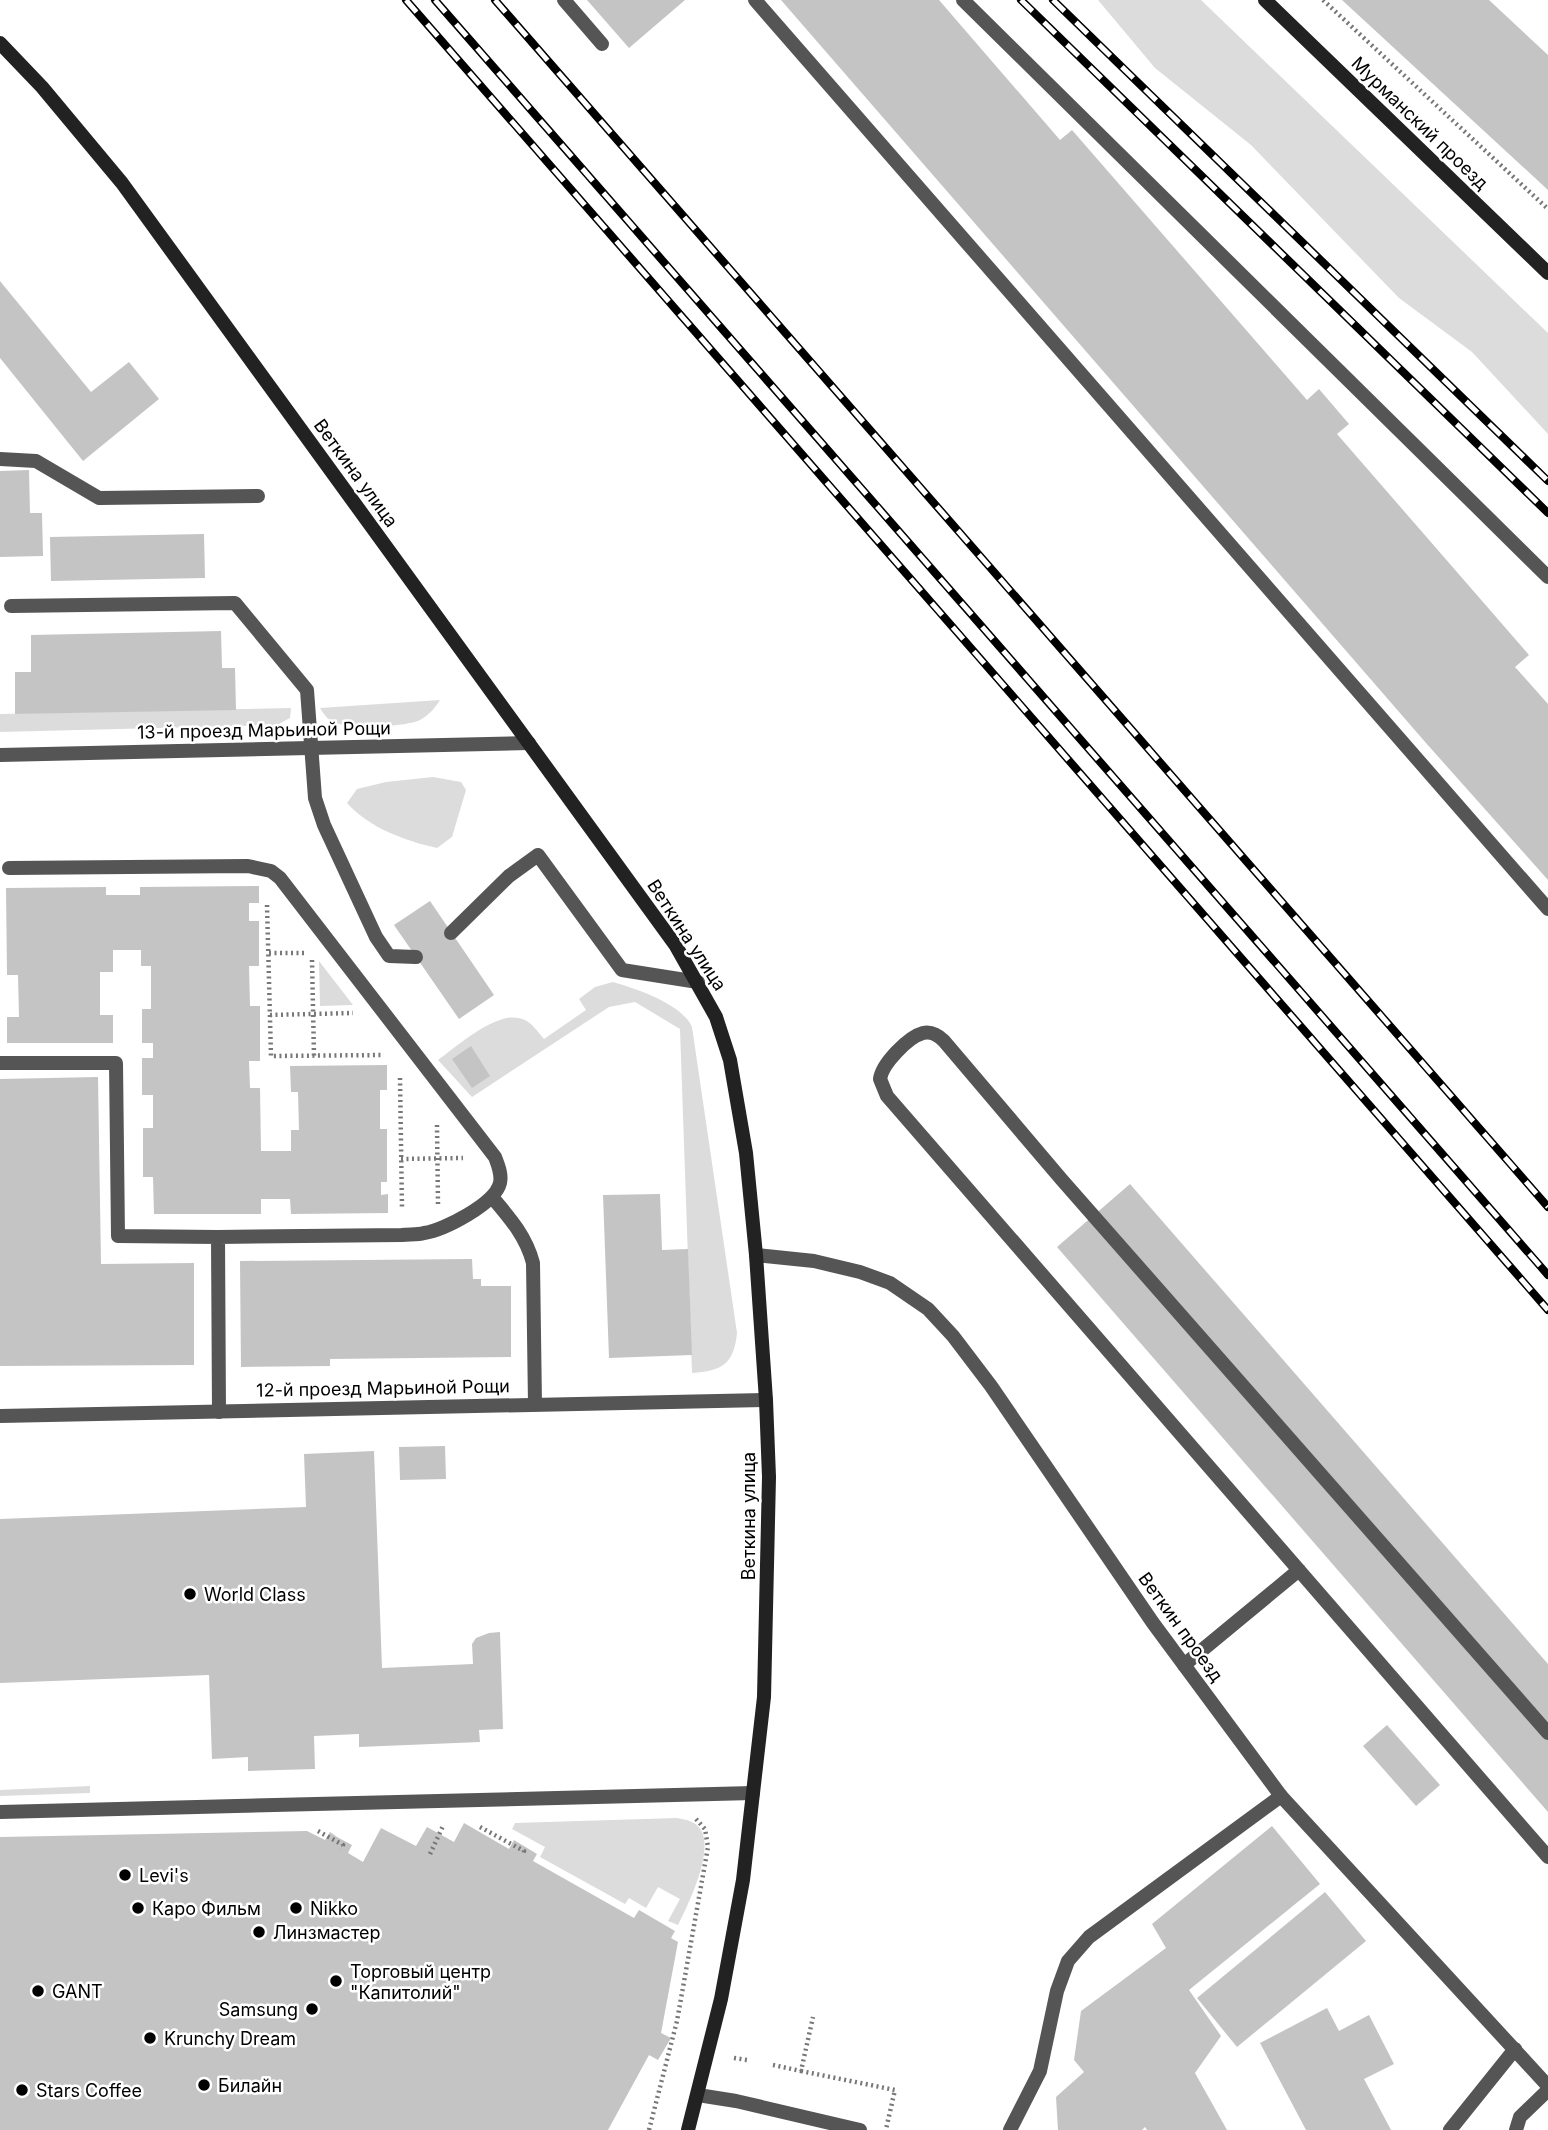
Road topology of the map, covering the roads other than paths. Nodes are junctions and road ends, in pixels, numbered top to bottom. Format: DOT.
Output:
graph roads {
  1 [pos="564,0"];
  2 [pos="755,0"];
  3 [pos="963,0"];
  4 [pos="1265,0"];
  5 [pos="0,43"];
  6 [pos="602,44"];
  7 [pos="1548,273"];
  8 [pos="0,459"];
  9 [pos="258,496"];
  10 [pos="1548,577"];
  11 [pos="11,606"];
  12 [pos="529,743"];
  13 [pos="313,748"];
  14 [pos="0,755"];
  15 [pos="9,868"];
  16 [pos="1548,909"];
  17 [pos="451,933"];
  18 [pos="416,957"];
  19 [pos="698,982"];
  20 [pos="0,1063"];
  21 [pos="492,1197"];
  22 [pos="218,1237"];
  23 [pos="756,1255"];
  24 [pos="766,1400"];
  25 [pos="535,1404"];
  26 [pos="219,1412"];
  27 [pos="0,1416"];
  28 [pos="1299,1570"];
  29 [pos="1184,1665"];
  30 [pos="1548,1733"];
  31 [pos="753,1793"];
  32 [pos="1281,1796"];
  33 [pos="0,1812"];
  34 [pos="1548,1857"];
  35 [pos="1516,2049"];
  36 [pos="1548,2088"];
  37 [pos="698,2095"];
  38 [pos="688,2130"];
  39 [pos="860,2130"];
  40 [pos="1010,2130"];
  41 [pos="1450,2130"];
  42 [pos="1516,2130"];
  1 -- 6 [label="street"];
  2 -- 16 [label="street"];
  3 -- 10 [label="street"];
  4 -- 7 [label="street, Мурманский проезд"];
  5 -- 12 [label="street, Веткина улица"];
  8 -- 9 [label="street"];
  11 -- 13 [label="street"];
  12 -- 13 [label="street, 13-й проезд Марьиной Рощи"];
  12 -- 19 [label="street, Веткина улица"];
  13 -- 14 [label="street, 13-й проезд Марьиной Рощи"];
  13 -- 18 [label="street"];
  15 -- 21 [label="street"];
  17 -- 19 [label="street"];
  19 -- 23 [label="street, Веткина улица"];
  20 -- 22 [label="street"];
  21 -- 22 [label="street"];
  21 -- 25 [label="street"];
  22 -- 26 [label="street"];
  23 -- 24 [label="street, Веткина улица"];
  23 -- 29 [label="street, Веткин проезд"];
  24 -- 25 [label="street, 12-й проезд Марьиной Рощи"];
  24 -- 31 [label="street, Веткина улица"];
  25 -- 26 [label="street, 12-й проезд Марьиной Рощи"];
  26 -- 27 [label="street, 12-й проезд Марьиной Рощи"];
  28 -- 29 [label="street"];
  28 -- 30 [label="street"];
  28 -- 34 [label="street"];
  29 -- 32 [label="street, Веткин проезд"];
  31 -- 33 [label="street"];
  31 -- 37 [label="street, Веткина улица"];
  32 -- 35 [label="street, Веткин проезд"];
  32 -- 40 [label="street"];
  35 -- 36 [label="street, Веткин проезд"];
  35 -- 41 [label="street"];
  36 -- 42 [label="street"];
  37 -- 38 [label="street, Веткина улица"];
  37 -- 39 [label="street"];
}
